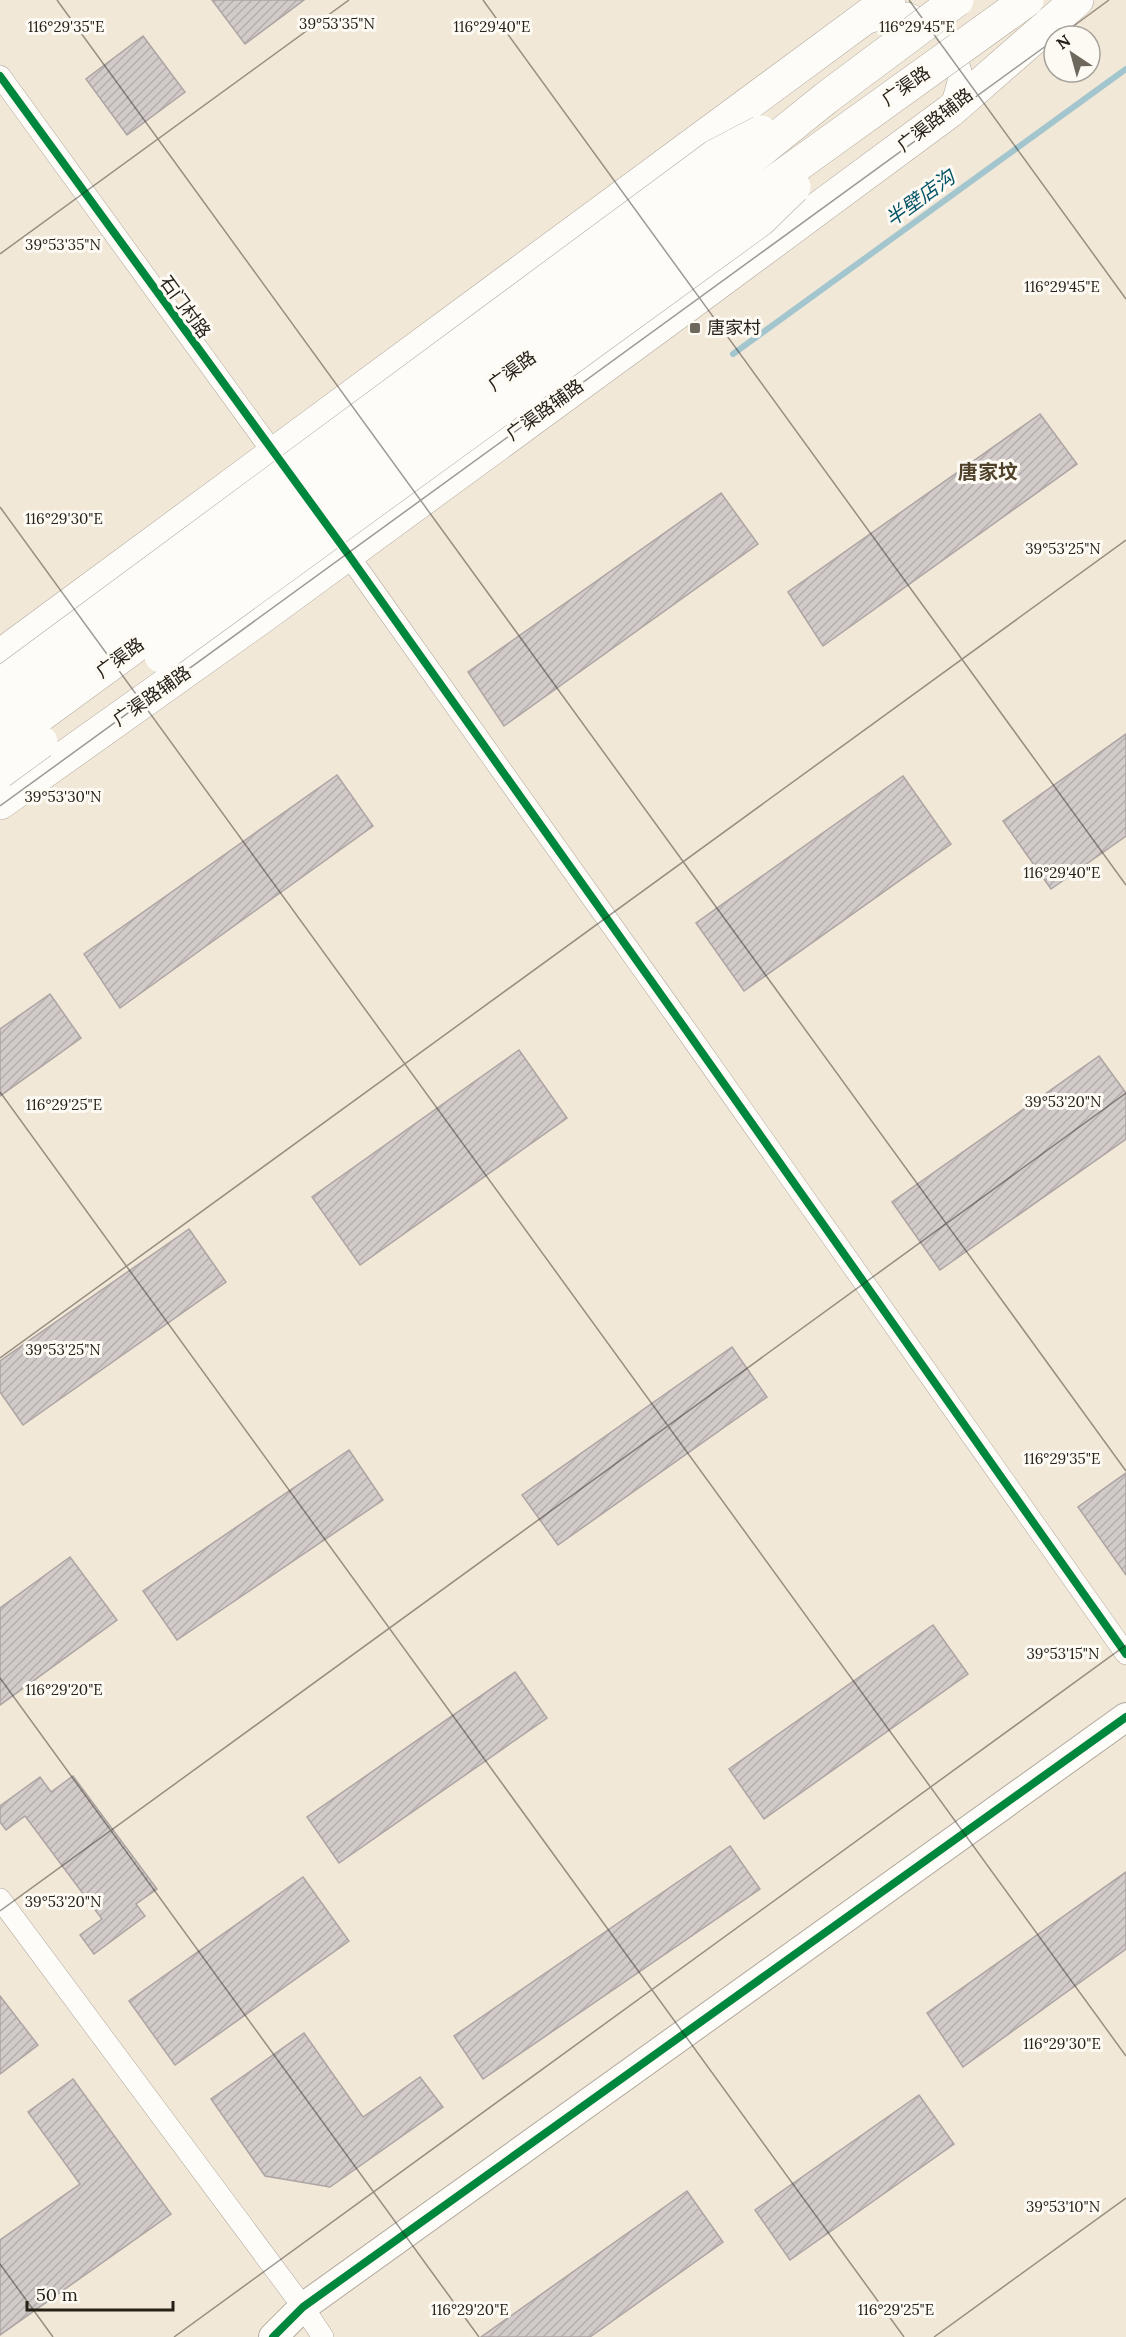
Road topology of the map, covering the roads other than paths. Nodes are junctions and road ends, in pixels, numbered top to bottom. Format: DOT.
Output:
graph roads {
  1 [pos="889,0"];
  2 [pos="957,0"];
  3 [pos="1027,0"];
  4 [pos="1077,0"];
  5 [pos="855,26"];
  6 [pos="0,76"];
  7 [pos="826,98"];
  8 [pos="877,106"];
  9 [pos="950,111"];
  10 [pos="432,338"];
  11 [pos="506,437"];
  12 [pos="274,454"];
  13 [pos="348,554"];
  14 [pos="114,573"];
  15 [pos="0,656"];
  16 [pos="181,675"];
  17 [pos="0,685"];
  18 [pos="0,713"];
  19 [pos="0,745"];
  20 [pos="0,772"];
  21 [pos="0,803"];
  22 [pos="1126,1654"];
  23 [pos="1126,1717"];
  24 [pos="0,1899"];
  25 [pos="303,2307"];
  26 [pos="273,2337"];
  27 [pos="322,2337"];
  1 -- 5 [label="main road"];
  2 -- 7 [label="main road, 广渠路, bridge"];
  3 -- 8 [label="main road, 广渠路, bridge"];
  4 -- 9 [label="main road, 广渠路辅路"];
  5 -- 9 [label="street"];
  5 -- 10 [label="main road"];
  6 -- 12 [label="street, 石门村路"];
  7 -- 17 [label="main road, bridge"];
  7 -- 18 [label="main road, 广渠路, bridge"];
  8 -- 19 [label="main road, 广渠路, bridge"];
  8 -- 20 [label="main road, bridge"];
  9 -- 11 [label="main road, 广渠路辅路"];
  10 -- 11 [label="street"];
  10 -- 12 [label="main road"];
  11 -- 13 [label="main road, 广渠路辅路"];
  12 -- 13 [label="street, 石门村路"];
  12 -- 14 [label="main road"];
  13 -- 16 [label="main road, 广渠路辅路"];
  13 -- 22 [label="street, 石门村路"];
  14 -- 15 [label="main road"];
  14 -- 16 [label="street"];
  16 -- 21 [label="main road, 广渠路辅路"];
  23 -- 25 [label="street"];
  24 -- 25 [label="street"];
  25 -- 26 [label="street"];
  25 -- 27 [label="street"];
}
